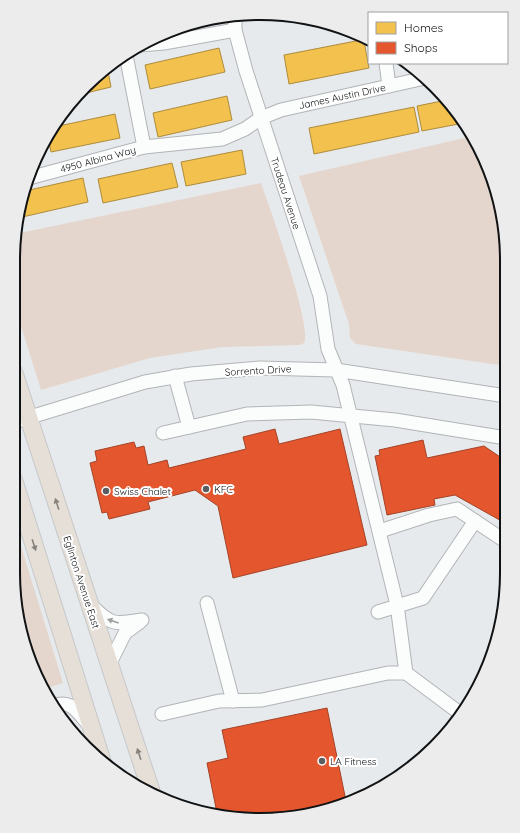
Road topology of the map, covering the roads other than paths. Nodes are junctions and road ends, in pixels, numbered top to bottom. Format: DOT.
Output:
graph roads {
  1 [pos="235,22"];
  2 [pos="235,30"];
  3 [pos="157,44"];
  4 [pos="127,60"];
  5 [pos="386,64"];
  6 [pos="418,80"];
  7 [pos="389,86"];
  8 [pos="261,118"];
  9 [pos="144,147"];
  10 [pos="35,176"];
  11 [pos="336,370"];
  12 [pos="175,376"];
  13 [pos="500,395"];
  14 [pos="351,415"];
  15 [pos="21,420"];
  16 [pos="189,427"];
  17 [pos="163,432"];
  18 [pos="500,437"];
  19 [pos="20,500"];
  20 [pos="475,521"];
  21 [pos="380,531"];
  22 [pos="500,538"];
  23 [pos="89,603"];
  24 [pos="207,603"];
  25 [pos="397,605"];
  26 [pos="378,612"];
  27 [pos="109,665"];
  28 [pos="406,672"];
  29 [pos="233,701"];
  30 [pos="59,704"];
  31 [pos="456,711"];
  32 [pos="162,714"];
  33 [pos="92,728"];
  34 [pos="99,750"];
  35 [pos="149,786"];
  1 -- 2 [label="street, Trudeau Avenue"];
  2 -- 3 [label="street"];
  2 -- 8 [label="street, Trudeau Avenue"];
  4 -- 9 [label="street, 4950 Albina Way"];
  5 -- 7 [label="street"];
  6 -- 7 [label="street, James Austin Drive"];
  7 -- 8 [label="street, James Austin Drive"];
  8 -- 9 [label="street, 4950 Albina Way"];
  8 -- 11 [label="street, Trudeau Avenue"];
  9 -- 10 [label="street, 4950 Albina Way"];
  11 -- 12 [label="street, Sorrento Drive"];
  11 -- 13 [label="street, Sorrento Drive"];
  11 -- 14 [label="street, Trudeau Avenue"];
  12 -- 15 [label="street, Sorrento Drive"];
  12 -- 16 [label="street"];
  14 -- 16 [label="street"];
  14 -- 18 [label="street"];
  14 -- 21 [label="street, Trudeau Avenue"];
  23 -- 15 [label="main road, Eglinton Avenue East, one-way"];
  16 -- 17 [label="street"];
  19 -- 33 [label="main road, one-way"];
  20 -- 21 [label="street"];
  20 -- 22 [label="street"];
  20 -- 25 [label="street"];
  21 -- 25 [label="street, Trudeau Avenue"];
  23 -- 27 [label="main road, Eglinton Avenue East"];
  27 -- 23 [label="street, one-way"];
  24 -- 29 [label="street"];
  25 -- 26 [label="street"];
  25 -- 28 [label="street, Trudeau Avenue"];
  35 -- 27 [label="main road, Eglinton Avenue East, one-way"];
  28 -- 29 [label="street"];
  28 -- 31 [label="street"];
  29 -- 32 [label="street"];
  30 -- 33 [label="street"];
  33 -- 34 [label="main road"];
}
